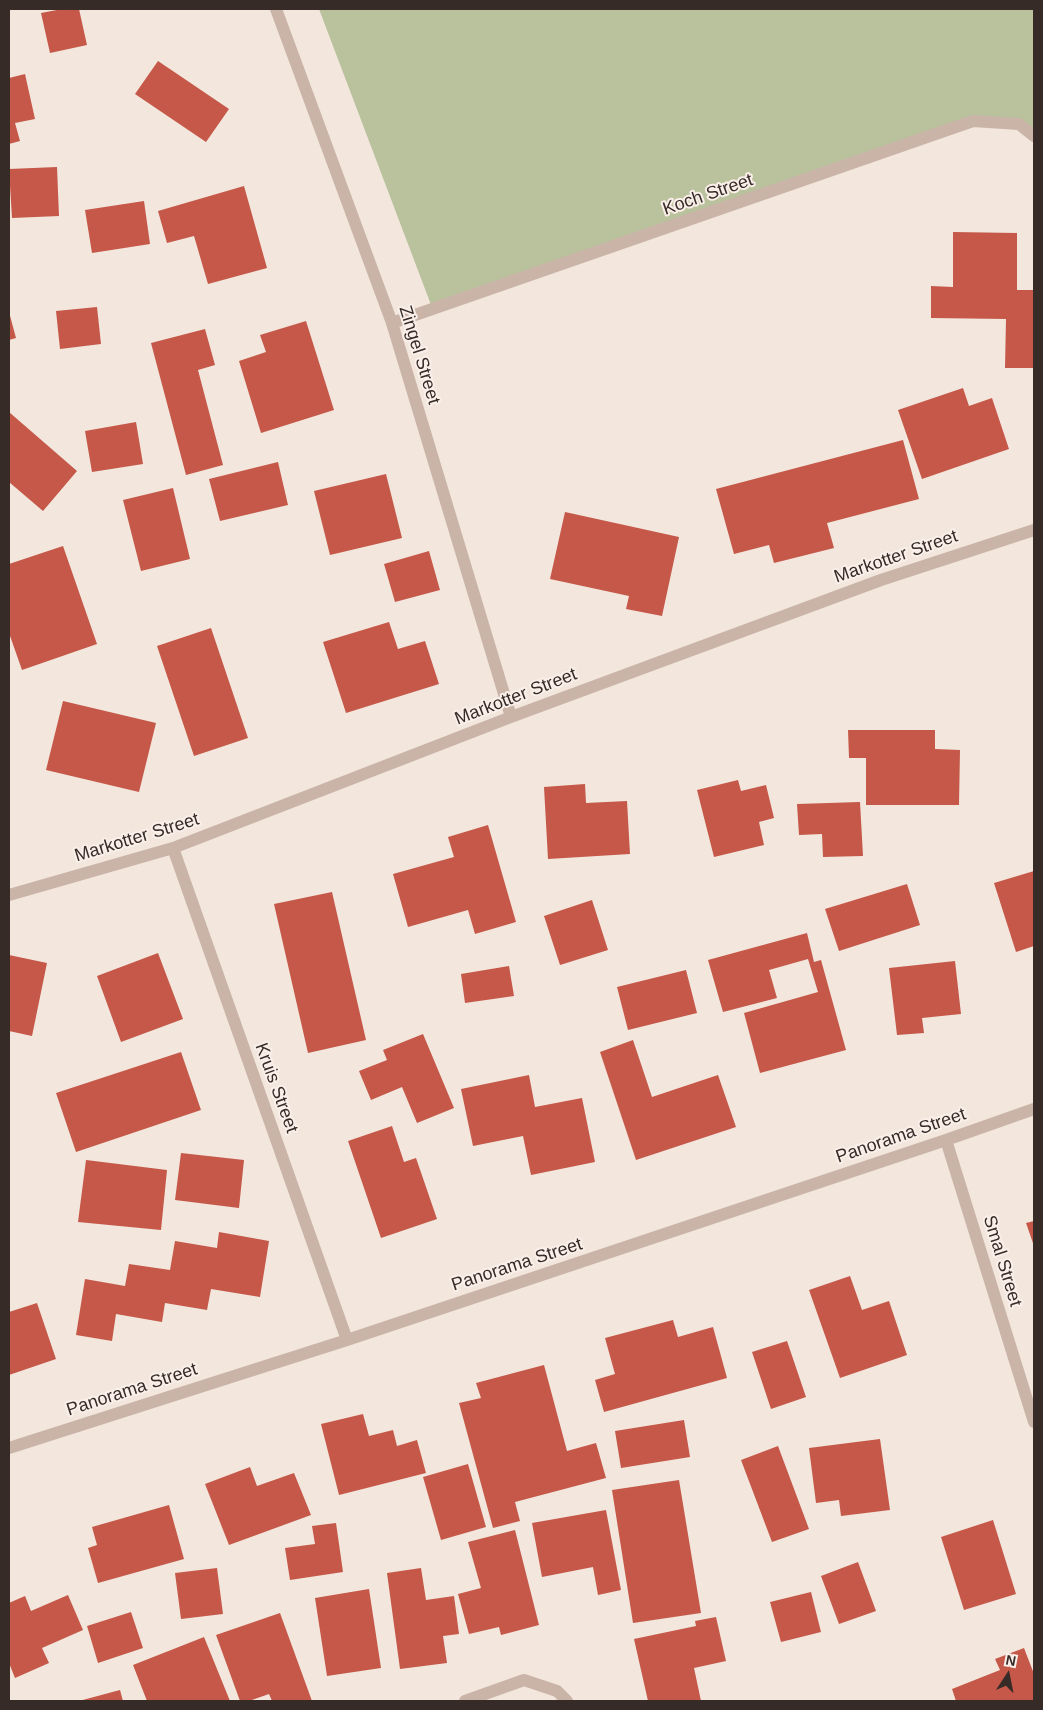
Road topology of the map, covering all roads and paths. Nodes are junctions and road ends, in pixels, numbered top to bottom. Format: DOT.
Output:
graph roads {
  1 [pos="276,9"];
  2 [pos="1034,136"];
  3 [pos="392,323"];
  4 [pos="1034,530"];
  5 [pos="512,717"];
  6 [pos="173,848"];
  7 [pos="10,892"];
  8 [pos="1034,1109"];
  9 [pos="946,1140"];
  10 [pos="347,1340"];
  11 [pos="1034,1422"];
  12 [pos="9,1448"];
  13 [pos="465,1701"];
  14 [pos="567,1701"];
  1 -- 3 [label="street, Zingel Street"];
  2 -- 3 [label="street, Koch Street"];
  3 -- 5 [label="street, Zingel Street"];
  4 -- 5 [label="street, Markotter Street"];
  5 -- 6 [label="street, Markotter Street"];
  6 -- 7 [label="street, Markotter Street"];
  6 -- 10 [label="street, Kruis Street"];
  8 -- 9 [label="street, Panorama Street"];
  9 -- 10 [label="street, Panorama Street"];
  9 -- 11 [label="street, Smal Street"];
  10 -- 12 [label="street, Panorama Street"];
  13 -- 14 [label="street"];
}
